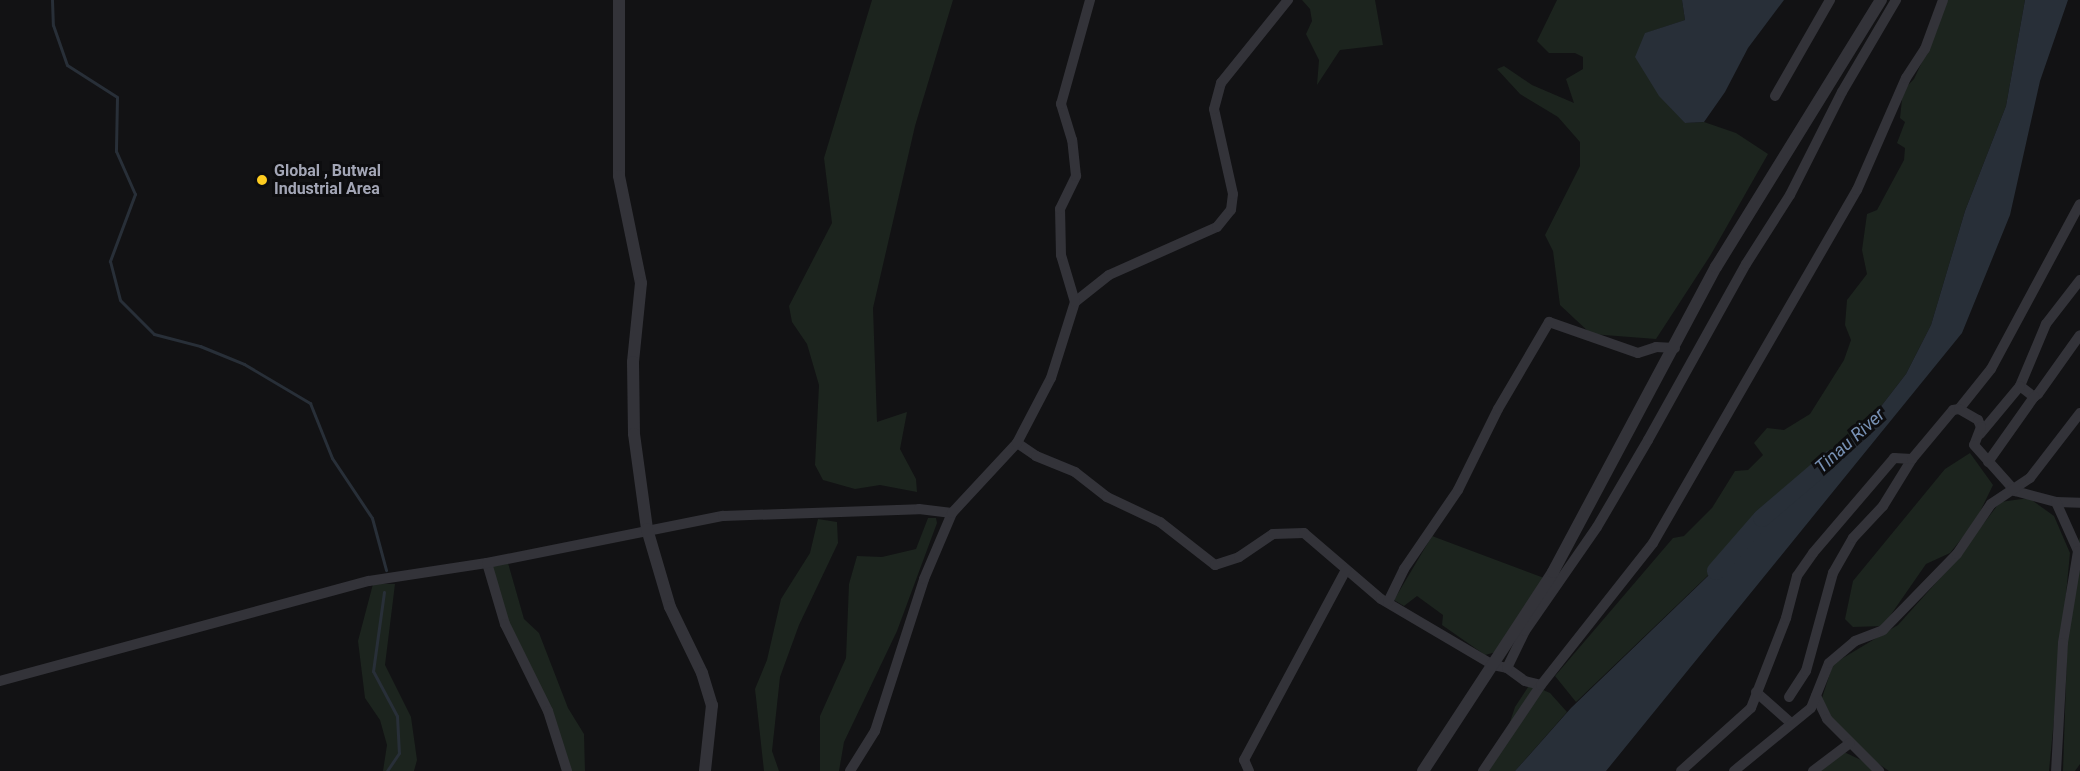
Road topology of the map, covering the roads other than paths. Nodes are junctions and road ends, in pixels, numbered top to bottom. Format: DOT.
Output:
graph roads {
  1 [pos="619,0"];
  2 [pos="1090,0"];
  3 [pos="1288,0"];
  4 [pos="1829,0"];
  5 [pos="1881,0"];
  6 [pos="1896,0"];
  7 [pos="1943,0"];
  8 [pos="1775,96"];
  9 [pos="2080,204"];
  10 [pos="2080,272"];
  11 [pos="2077,284"];
  12 [pos="1075,302"];
  13 [pos="2080,335"];
  14 [pos="1675,348"];
  15 [pos="2020,386"];
  16 [pos="2034,397"];
  17 [pos="1959,410"];
  18 [pos="2080,413"];
  19 [pos="1979,434"];
  20 [pos="1017,443"];
  21 [pos="1912,459"];
  22 [pos="1988,462"];
  23 [pos="2015,491"];
  24 [pos="2056,502"];
  25 [pos="2080,503"];
  26 [pos="952,513"];
  27 [pos="647,529"];
  28 [pos="487,563"];
  29 [pos="1346,570"];
  30 [pos="1388,602"];
  31 [pos="1493,665"];
  32 [pos="1507,668"];
  33 [pos="0,681"];
  34 [pos="1541,685"];
  35 [pos="1755,692"];
  36 [pos="1816,696"];
  37 [pos="1789,697"];
  38 [pos="1791,723"];
  39 [pos="1850,743"];
  40 [pos="567,771"];
  41 [pos="705,771"];
  42 [pos="850,771"];
  43 [pos="1249,771"];
  44 [pos="1423,771"];
  45 [pos="1483,771"];
  46 [pos="1681,771"];
  47 [pos="1734,771"];
  48 [pos="1813,771"];
  49 [pos="1879,771"];
  50 [pos="2056,771"];
  1 -- 27 [label="street"];
  2 -- 12 [label="street"];
  3 -- 12 [label="street"];
  4 -- 8 [label="street"];
  5 -- 14 [label="street"];
  6 -- 32 [label="street"];
  7 -- 34 [label="street"];
  9 -- 17 [label="street"];
  10 -- 11 [label="street"];
  11 -- 15 [label="street"];
  12 -- 20 [label="street"];
  13 -- 16 [label="street"];
  14 -- 30 [label="street"];
  14 -- 31 [label="street"];
  15 -- 16 [label="street"];
  15 -- 19 [label="street"];
  16 -- 22 [label="street"];
  17 -- 19 [label="street"];
  17 -- 21 [label="street"];
  18 -- 23 [label="street"];
  19 -- 22 [label="street"];
  20 -- 26 [label="street"];
  20 -- 29 [label="street"];
  21 -- 35 [label="street"];
  21 -- 37 [label="street"];
  22 -- 23 [label="street"];
  23 -- 24 [label="street"];
  23 -- 36 [label="street"];
  24 -- 25 [label="street"];
  24 -- 50 [label="street"];
  26 -- 27 [label="street"];
  26 -- 42 [label="street"];
  27 -- 28 [label="street"];
  27 -- 41 [label="street"];
  28 -- 33 [label="street"];
  28 -- 40 [label="street"];
  29 -- 30 [label="street"];
  29 -- 43 [label="street"];
  30 -- 31 [label="street"];
  31 -- 32 [label="street"];
  31 -- 44 [label="street"];
  32 -- 34 [label="street"];
  34 -- 45 [label="street"];
  35 -- 38 [label="street"];
  35 -- 46 [label="street"];
  36 -- 38 [label="street"];
  36 -- 39 [label="street"];
  38 -- 47 [label="street"];
  39 -- 48 [label="street"];
  39 -- 49 [label="street"];
}
